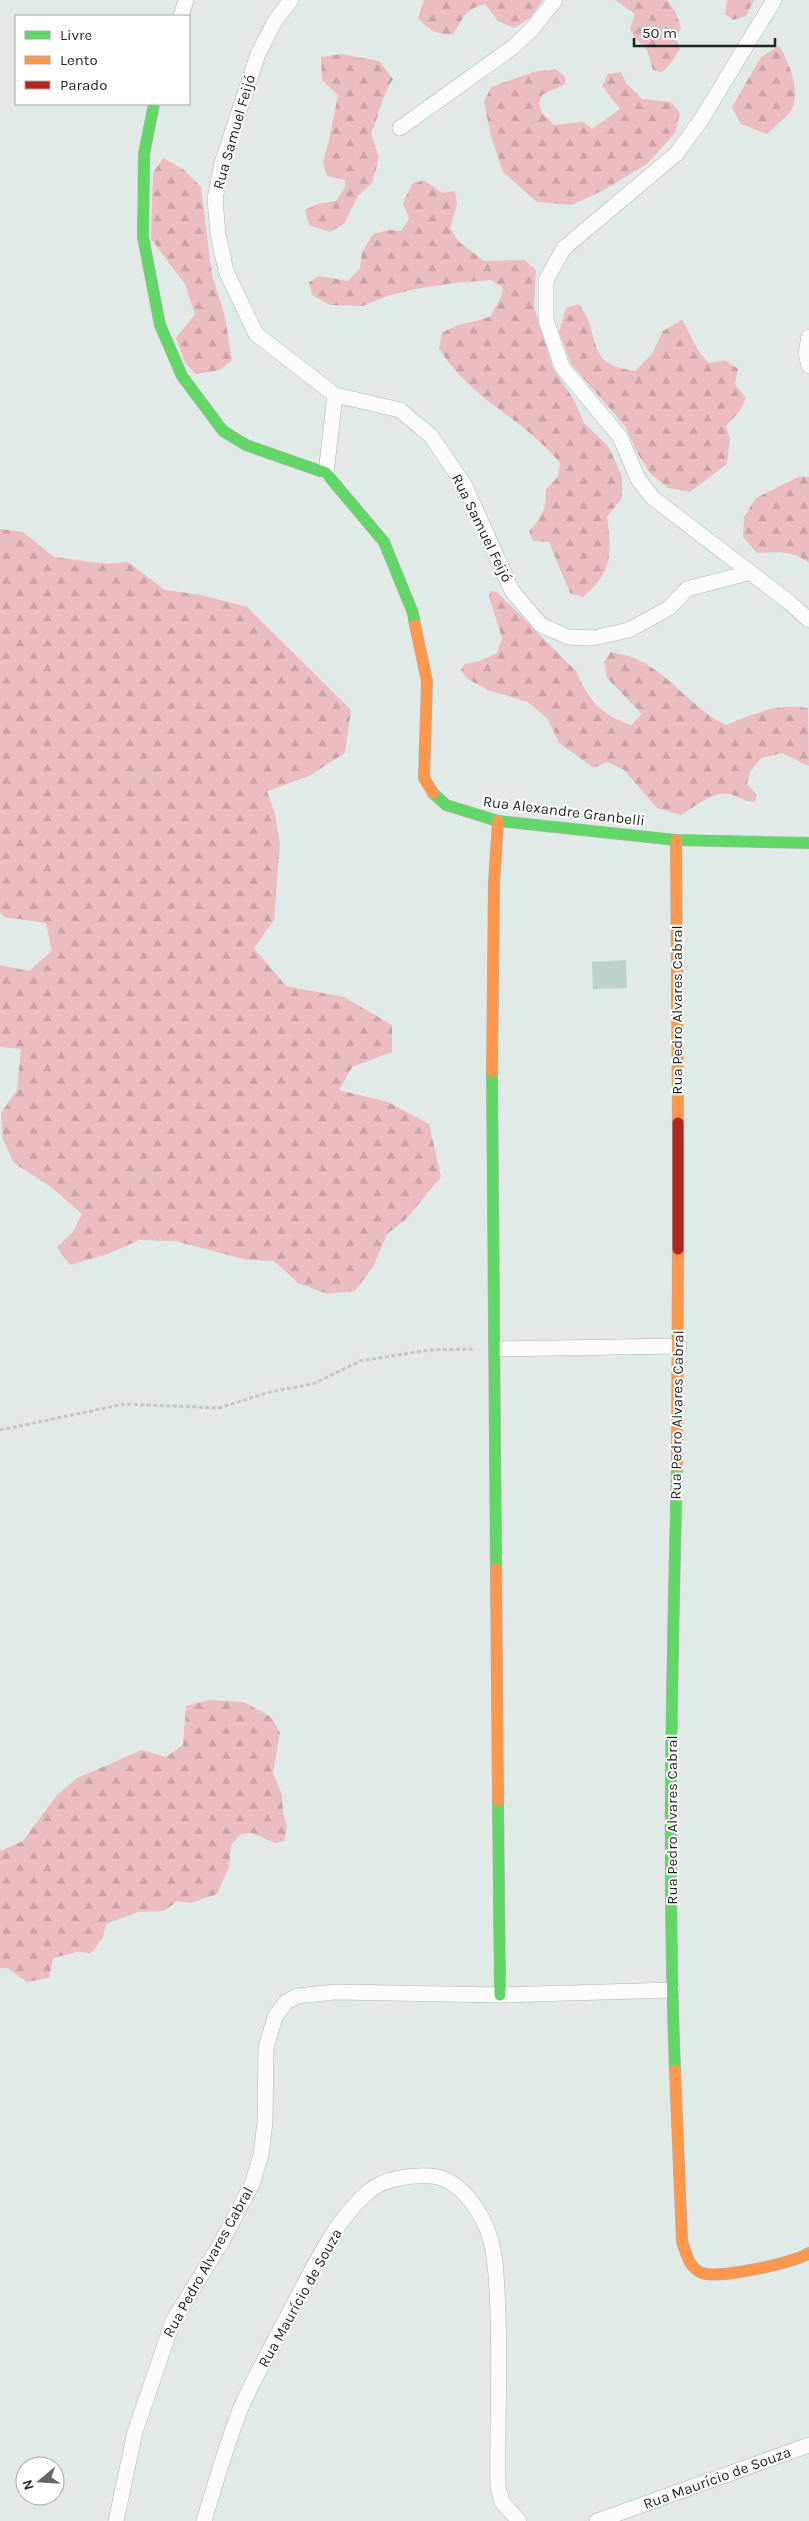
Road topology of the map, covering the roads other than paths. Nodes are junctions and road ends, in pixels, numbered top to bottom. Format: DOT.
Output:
graph roads {
  1 [pos="186,0"];
  2 [pos="291,0"];
  3 [pos="555,0"];
  4 [pos="774,0"];
  5 [pos="181,15"];
  6 [pos="154,105"];
  7 [pos="400,128"];
  8 [pos="809,337"];
  9 [pos="809,366"];
  10 [pos="335,395"];
  11 [pos="326,473"];
  12 [pos="748,573"];
  13 [pos="809,620"];
  14 [pos="498,821"];
  15 [pos="676,840"];
  16 [pos="809,842"];
  17 [pos="679,1346"];
  18 [pos="497,1349"];
  19 [pos="672,1990"];
  20 [pos="500,1995"];
  21 [pos="809,2253"];
  22 [pos="809,2445"];
  23 [pos="116,2521"];
  24 [pos="204,2521"];
  25 [pos="519,2521"];
  26 [pos="597,2521"];
  1 -- 5 [label="street"];
  2 -- 10 [label="street, Rua Samuel Feijó"];
  3 -- 7 [label="street"];
  4 -- 12 [label="street"];
  6 -- 11 [label="street"];
  8 -- 9 [label="street"];
  10 -- 11 [label="street"];
  10 -- 12 [label="street, Rua Samuel Feijó"];
  11 -- 14 [label="street, Rua Alexandre Granbelli"];
  12 -- 13 [label="street"];
  14 -- 15 [label="street, Rua Alexandre Granbelli"];
  14 -- 18 [label="street"];
  15 -- 16 [label="street, Rua Alexandre Granbelli"];
  15 -- 17 [label="street, Rua Pedro Alvares Cabral"];
  17 -- 18 [label="street"];
  17 -- 19 [label="street, Rua Pedro Alvares Cabral"];
  18 -- 20 [label="street"];
  19 -- 20 [label="street, Rua Pedro Alvares Cabral"];
  19 -- 21 [label="street, Rua Pedro Alvares Cabral"];
  20 -- 23 [label="street, Rua Pedro Alvares Cabral"];
  22 -- 26 [label="street, Rua Maurício de Souza"];
  24 -- 25 [label="street, Rua Maurício de Souza"];
}
